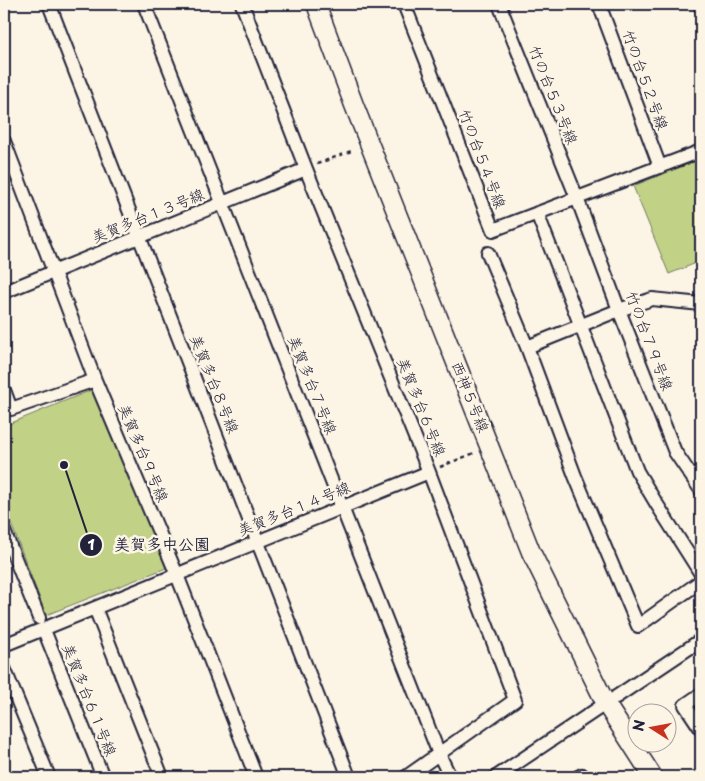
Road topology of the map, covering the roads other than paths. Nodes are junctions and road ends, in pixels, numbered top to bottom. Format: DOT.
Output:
graph roads {
  1 [pos="49,4"];
  2 [pos="144,4"];
  3 [pos="242,4"];
  4 [pos="316,4"];
  5 [pos="404,4"];
  6 [pos="499,4"];
  7 [pos="599,4"];
  8 [pos="700,4"];
  9 [pos="701,7"];
  10 [pos="4,141"];
  11 [pos="701,151"];
  12 [pos="660,167"];
  13 [pos="305,169"];
  14 [pos="577,198"];
  15 [pos="223,203"];
  16 [pos="537,213"];
  17 [pos="139,238"];
  18 [pos="488,253"];
  19 [pos="54,272"];
  20 [pos="4,292"];
  21 [pos="701,306"];
  22 [pos="619,310"];
  23 [pos="581,325"];
  24 [pos="527,347"];
  25 [pos="95,380"];
  26 [pos="4,390"];
  27 [pos="429,472"];
  28 [pos="701,490"];
  29 [pos="343,507"];
  30 [pos="4,531"];
  31 [pos="258,541"];
  32 [pos="701,574"];
  33 [pos="177,575"];
  34 [pos="701,581"];
  35 [pos="95,608"];
  36 [pos="39,618"];
  37 [pos="46,635"];
  38 [pos="701,640"];
  39 [pos="4,645"];
  40 [pos="4,668"];
  41 [pos="701,694"];
  42 [pos="616,697"];
  43 [pos="599,708"];
  44 [pos="701,729"];
  45 [pos="439,754"];
  46 [pos="48,777"];
  47 [pos="102,777"];
  48 [pos="162,777"];
  49 [pos="256,777"];
  50 [pos="348,777"];
  51 [pos="406,777"];
  52 [pos="450,777"];
  53 [pos="496,777"];
  54 [pos="578,777"];
  55 [pos="584,777"];
  56 [pos="653,777"];
  1 -- 17 [label="street, 美賀多台８号線"];
  2 -- 15 [label="street, 美賀多台７号線"];
  3 -- 13 [label="street, 美賀多台６号線"];
  4 -- 56 [label="street, 西神５号線"];
  5 -- 16 [label="street, 竹の台５４号線"];
  6 -- 14 [label="street, 竹の台５３号線"];
  7 -- 12 [label="street, 竹の台５２号線"];
  8 -- 9 [label="street"];
  10 -- 19 [label="street, 美賀多台９号線"];
  11 -- 12 [label="street, 竹の台５４号線"];
  12 -- 14 [label="street, 竹の台５４号線"];
  13 -- 15 [label="street, 美賀多台１３号線"];
  13 -- 27 [label="street, 美賀多台６号線"];
  14 -- 16 [label="street, 竹の台５４号線"];
  14 -- 22 [label="street, 竹の台７９号線"];
  15 -- 17 [label="street, 美賀多台１３号線"];
  15 -- 29 [label="street, 美賀多台７号線"];
  16 -- 23 [label="street"];
  17 -- 19 [label="street, 美賀多台１３号線"];
  17 -- 31 [label="street, 美賀多台８号線"];
  18 -- 24 [label="street"];
  19 -- 20 [label="street, 美賀多台１３号線"];
  19 -- 25 [label="street, 美賀多台９号線"];
  21 -- 22 [label="street"];
  22 -- 23 [label="street"];
  22 -- 28 [label="street, 竹の台７９号線"];
  23 -- 24 [label="street"];
  23 -- 32 [label="street"];
  24 -- 34 [label="street"];
  25 -- 26 [label="street"];
  25 -- 33 [label="street, 美賀多台９号線"];
  27 -- 29 [label="street, 美賀多台１４号線"];
  27 -- 45 [label="street, 美賀多台６号線"];
  29 -- 31 [label="street, 美賀多台１４号線"];
  29 -- 45 [label="street, 美賀多台７号線"];
  30 -- 36 [label="street"];
  31 -- 33 [label="street, 美賀多台１４号線"];
  31 -- 50 [label="street, 美賀多台８号線"];
  33 -- 35 [label="street, 美賀多台１４号線"];
  33 -- 49 [label="street, 美賀多台９号線"];
  35 -- 39 [label="street, 美賀多台１４号線"];
  35 -- 48 [label="street"];
  37 -- 47 [label="street, 美賀多台６１号線"];
  38 -- 42 [label="street"];
  40 -- 46 [label="street"];
  41 -- 44 [label="street"];
  43 -- 53 [label="street"];
  45 -- 51 [label="street, 美賀多台６号線"];
  45 -- 52 [label="street, 美賀多台７号線"];
  54 -- 55 [label="street"];
}
